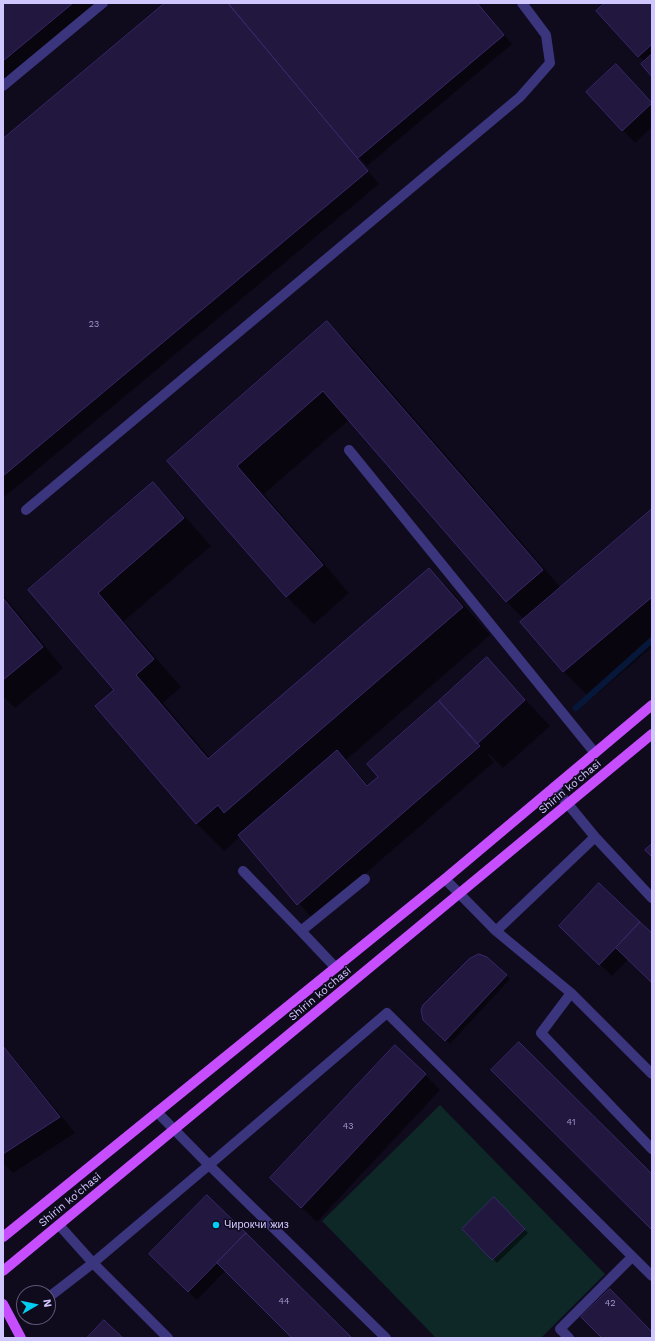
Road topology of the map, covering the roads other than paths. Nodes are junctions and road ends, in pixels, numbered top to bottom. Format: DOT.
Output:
graph roads {
  1 [pos="103,3"];
  2 [pos="522,3"];
  3 [pos="3,86"];
  4 [pos="349,450"];
  5 [pos="26,510"];
  6 [pos="652,705"];
  7 [pos="652,734"];
  8 [pos="595,753"];
  9 [pos="554,787"];
  10 [pos="568,804"];
  11 [pos="595,837"];
  12 [pos="243,871"];
  13 [pos="365,879"];
  14 [pos="445,879"];
  15 [pos="459,894"];
  16 [pos="652,898"];
  17 [pos="301,931"];
  18 [pos="496,931"];
  19 [pos="335,967"];
  20 [pos="571,993"];
  21 [pos="652,1074"];
  22 [pos="157,1112"];
  23 [pos="174,1130"];
  24 [pos="652,1148"];
  25 [pos="209,1165"];
  26 [pos="59,1225"];
  27 [pos="3,1237"];
  28 [pos="632,1257"];
  29 [pos="92,1263"];
  30 [pos="3,1271"];
  31 [pos="652,1276"];
  32 [pos="56,1292"];
  33 [pos="3,1304"];
  34 [pos="21,1338"];
  35 [pos="168,1338"];
  36 [pos="386,1338"];
  37 [pos="569,1338"];
  1 -- 3 [label="lane"];
  2 -- 5 [label="lane"];
  4 -- 8 [label="lane"];
  6 -- 8 [label="main road, Shirin ko'chasi"];
  7 -- 10 [label="main road, Shirin ko'chasi"];
  8 -- 9 [label="main road, Shirin ko'chasi"];
  9 -- 10 [label="lane"];
  9 -- 14 [label="main road, Shirin ko'chasi"];
  10 -- 11 [label="lane"];
  10 -- 15 [label="main road, Shirin ko'chasi"];
  11 -- 16 [label="lane"];
  11 -- 18 [label="lane"];
  12 -- 17 [label="lane"];
  13 -- 17 [label="lane"];
  14 -- 15 [label="lane"];
  14 -- 19 [label="main road, Shirin ko'chasi"];
  15 -- 18 [label="lane"];
  15 -- 23 [label="main road, Shirin ko'chasi"];
  17 -- 19 [label="lane"];
  18 -- 20 [label="lane"];
  19 -- 22 [label="main road, Shirin ko'chasi"];
  20 -- 21 [label="lane"];
  20 -- 24 [label="lane"];
  22 -- 23 [label="lane"];
  22 -- 27 [label="main road, Shirin ko'chasi"];
  23 -- 25 [label="lane"];
  23 -- 26 [label="main road, Shirin ko'chasi"];
  25 -- 28 [label="lane"];
  25 -- 29 [label="lane"];
  25 -- 36 [label="lane"];
  26 -- 29 [label="lane"];
  26 -- 30 [label="main road, Shirin ko'chasi"];
  28 -- 31 [label="lane"];
  28 -- 37 [label="lane"];
  29 -- 32 [label="lane"];
  29 -- 35 [label="lane"];
  33 -- 34 [label="main road"];
}
